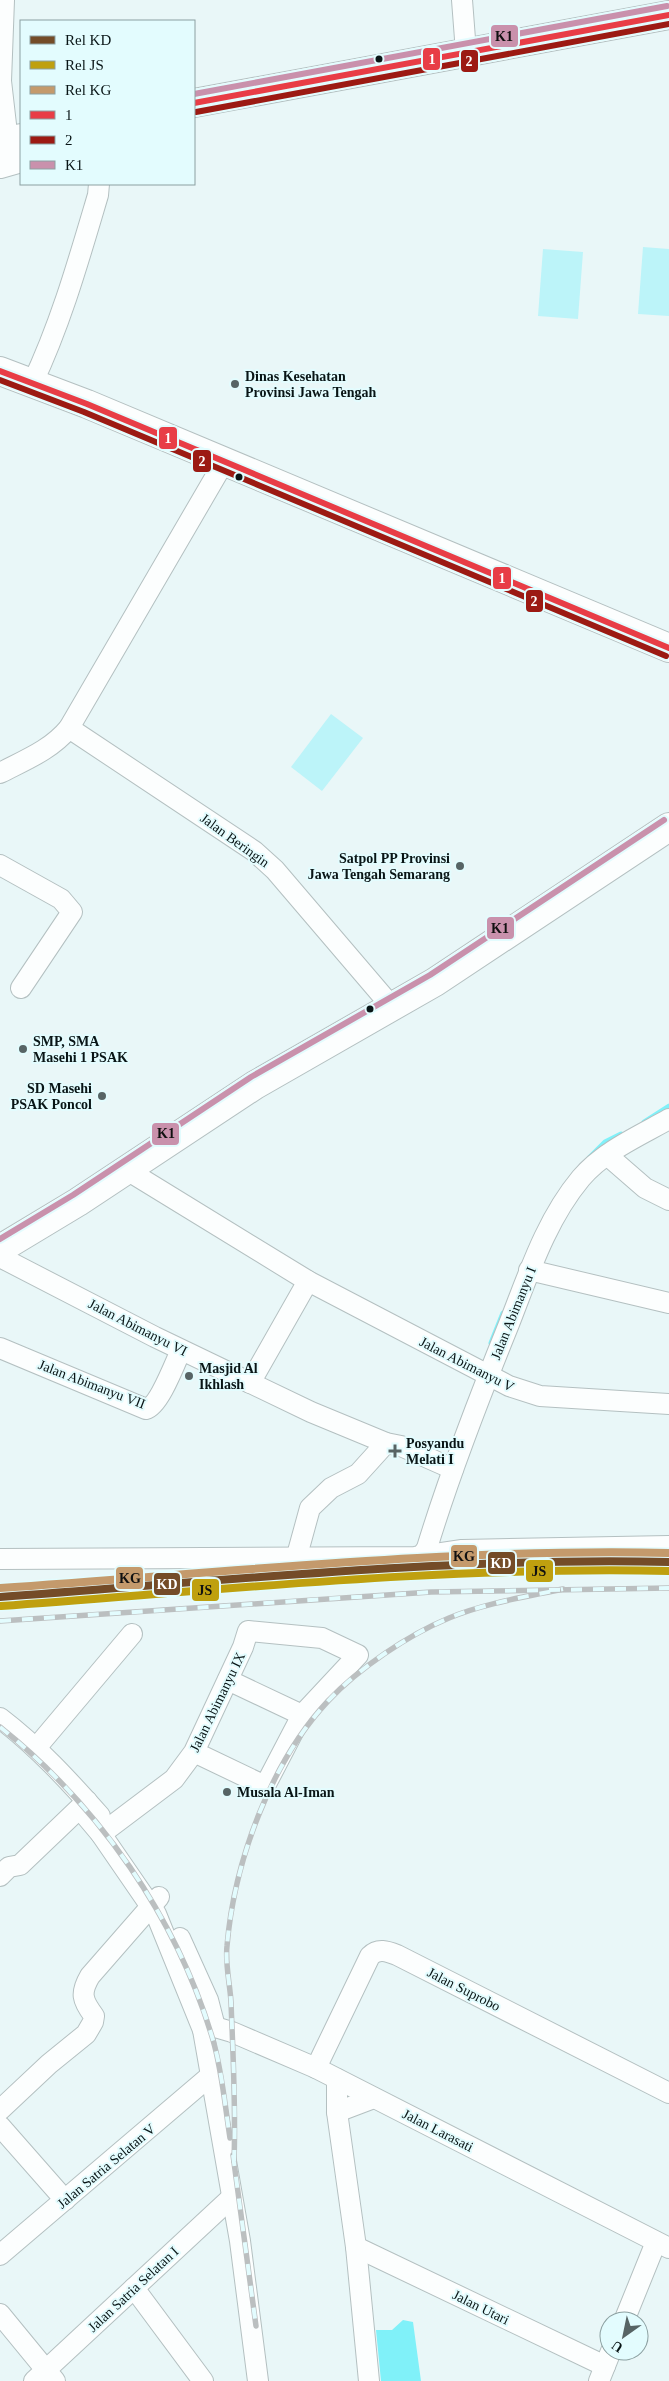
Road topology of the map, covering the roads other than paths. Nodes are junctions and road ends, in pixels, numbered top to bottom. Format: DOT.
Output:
graph roads {
  1 [pos="4,0"];
  2 [pos="462,0"];
  3 [pos="669,15"];
  4 [pos="466,52"];
  5 [pos="195,103"];
  6 [pos="10,149"];
  7 [pos="99,185"];
  8 [pos="0,371"];
  9 [pos="32,384"];
  10 [pos="224,462"];
  11 [pos="669,648"];
  12 [pos="69,728"];
  13 [pos="0,774"];
  14 [pos="669,827"];
  15 [pos="0,866"];
  16 [pos="21,988"];
  17 [pos="392,1007"];
  18 [pos="669,1119"];
  19 [pos="607,1155"];
  20 [pos="127,1170"];
  21 [pos="669,1200"];
  22 [pos="0,1249"];
  23 [pos="0,1257"];
  24 [pos="529,1270"];
  25 [pos="308,1280"];
  26 [pos="669,1303"];
  27 [pos="0,1348"];
  28 [pos="181,1350"];
  29 [pos="487,1376"];
  30 [pos="250,1383"];
  31 [pos="669,1404"];
  32 [pos="386,1443"];
  33 [pos="453,1469"];
  34 [pos="669,1546"];
  35 [pos="423,1554"];
  36 [pos="0,1559"];
  37 [pos="296,1559"];
  38 [pos="132,1634"];
  39 [pos="228,1680"];
  40 [pos="302,1715"];
  41 [pos="0,1718"];
  42 [pos="36,1748"];
  43 [pos="194,1752"];
  44 [pos="84,1805"];
  45 [pos="106,1830"];
  46 [pos="3,1868"];
  47 [pos="156,1902"];
  48 [pos="209,2028"];
  49 [pos="316,2068"];
  50 [pos="210,2076"];
  51 [pos="337,2079"];
  52 [pos="669,2093"];
  53 [pos="374,2098"];
  54 [pos="0,2110"];
  55 [pos="337,2112"];
  56 [pos="0,2126"];
  57 [pos="231,2198"];
  58 [pos="65,2200"];
  59 [pos="663,2245"];
  60 [pos="356,2248"];
  61 [pos="0,2255"];
  62 [pos="134,2288"];
  63 [pos="629,2311"];
  64 [pos="0,2314"];
  65 [pos="605,2366"];
  66 [pos="45,2377"];
  67 [pos="203,2381"];
  68 [pos="258,2381"];
  69 [pos="368,2381"];
  1 -- 6 [label="street"];
  2 -- 4 [label="street"];
  3 -- 4 [label="main road"];
  4 -- 5 [label="main road"];
  7 -- 9 [label="street"];
  8 -- 9 [label="main road"];
  9 -- 10 [label="main road"];
  10 -- 11 [label="main road"];
  10 -- 12 [label="street"];
  12 -- 13 [label="street"];
  12 -- 17 [label="street, Jalan Beringin"];
  14 -- 17 [label="main road"];
  15 -- 16 [label="street"];
  17 -- 20 [label="main road"];
  18 -- 19 [label="street, Jalan Abimanyu I"];
  19 -- 21 [label="street"];
  19 -- 24 [label="street, Jalan Abimanyu I"];
  20 -- 22 [label="main road"];
  20 -- 25 [label="street, Jalan Abimanyu V"];
  23 -- 28 [label="street, Jalan Abimanyu VI"];
  24 -- 26 [label="street"];
  24 -- 29 [label="street, Jalan Abimanyu I"];
  25 -- 29 [label="street, Jalan Abimanyu V"];
  25 -- 30 [label="street"];
  27 -- 28 [label="street, Jalan Abimanyu VII"];
  28 -- 30 [label="street, Jalan Abimanyu VI"];
  29 -- 31 [label="street, Jalan Abimanyu V"];
  29 -- 33 [label="street, Jalan Abimanyu I"];
  30 -- 32 [label="street, Jalan Abimanyu VI"];
  32 -- 33 [label="street, Jalan Abimanyu VI"];
  32 -- 37 [label="street"];
  33 -- 35 [label="street, Jalan Abimanyu I"];
  34 -- 35 [label="street"];
  35 -- 37 [label="street"];
  36 -- 37 [label="street"];
  38 -- 42 [label="street"];
  39 -- 40 [label="street"];
  39 -- 40 [label="street, Jalan Abimanyu IX"];
  39 -- 43 [label="street, Jalan Abimanyu IX"];
  40 -- 43 [label="street"];
  41 -- 42 [label="street"];
  42 -- 44 [label="street"];
  43 -- 45 [label="street, Jalan Abimanyu IX"];
  44 -- 45 [label="street"];
  44 -- 46 [label="street"];
  45 -- 47 [label="street"];
  47 -- 48 [label="street"];
  47 -- 54 [label="street"];
  48 -- 49 [label="street, Jalan Larasati"];
  48 -- 50 [label="street"];
  49 -- 51 [label="street, Jalan Larasati"];
  49 -- 52 [label="street, Jalan Suprobo"];
  50 -- 57 [label="street"];
  50 -- 58 [label="street, Jalan Satria Selatan V"];
  51 -- 53 [label="street, Jalan Larasati"];
  51 -- 55 [label="street"];
  53 -- 55 [label="street"];
  53 -- 59 [label="street, Jalan Larasati"];
  55 -- 60 [label="street"];
  56 -- 58 [label="street"];
  57 -- 62 [label="street, Jalan Satria Selatan I"];
  57 -- 68 [label="street"];
  58 -- 61 [label="street, Jalan Satria Selatan V"];
  59 -- 63 [label="street"];
  60 -- 65 [label="street, Jalan Utari"];
  60 -- 69 [label="street"];
  62 -- 66 [label="street, Jalan Satria Selatan I"];
  62 -- 67 [label="street"];
  64 -- 66 [label="street"];
}
